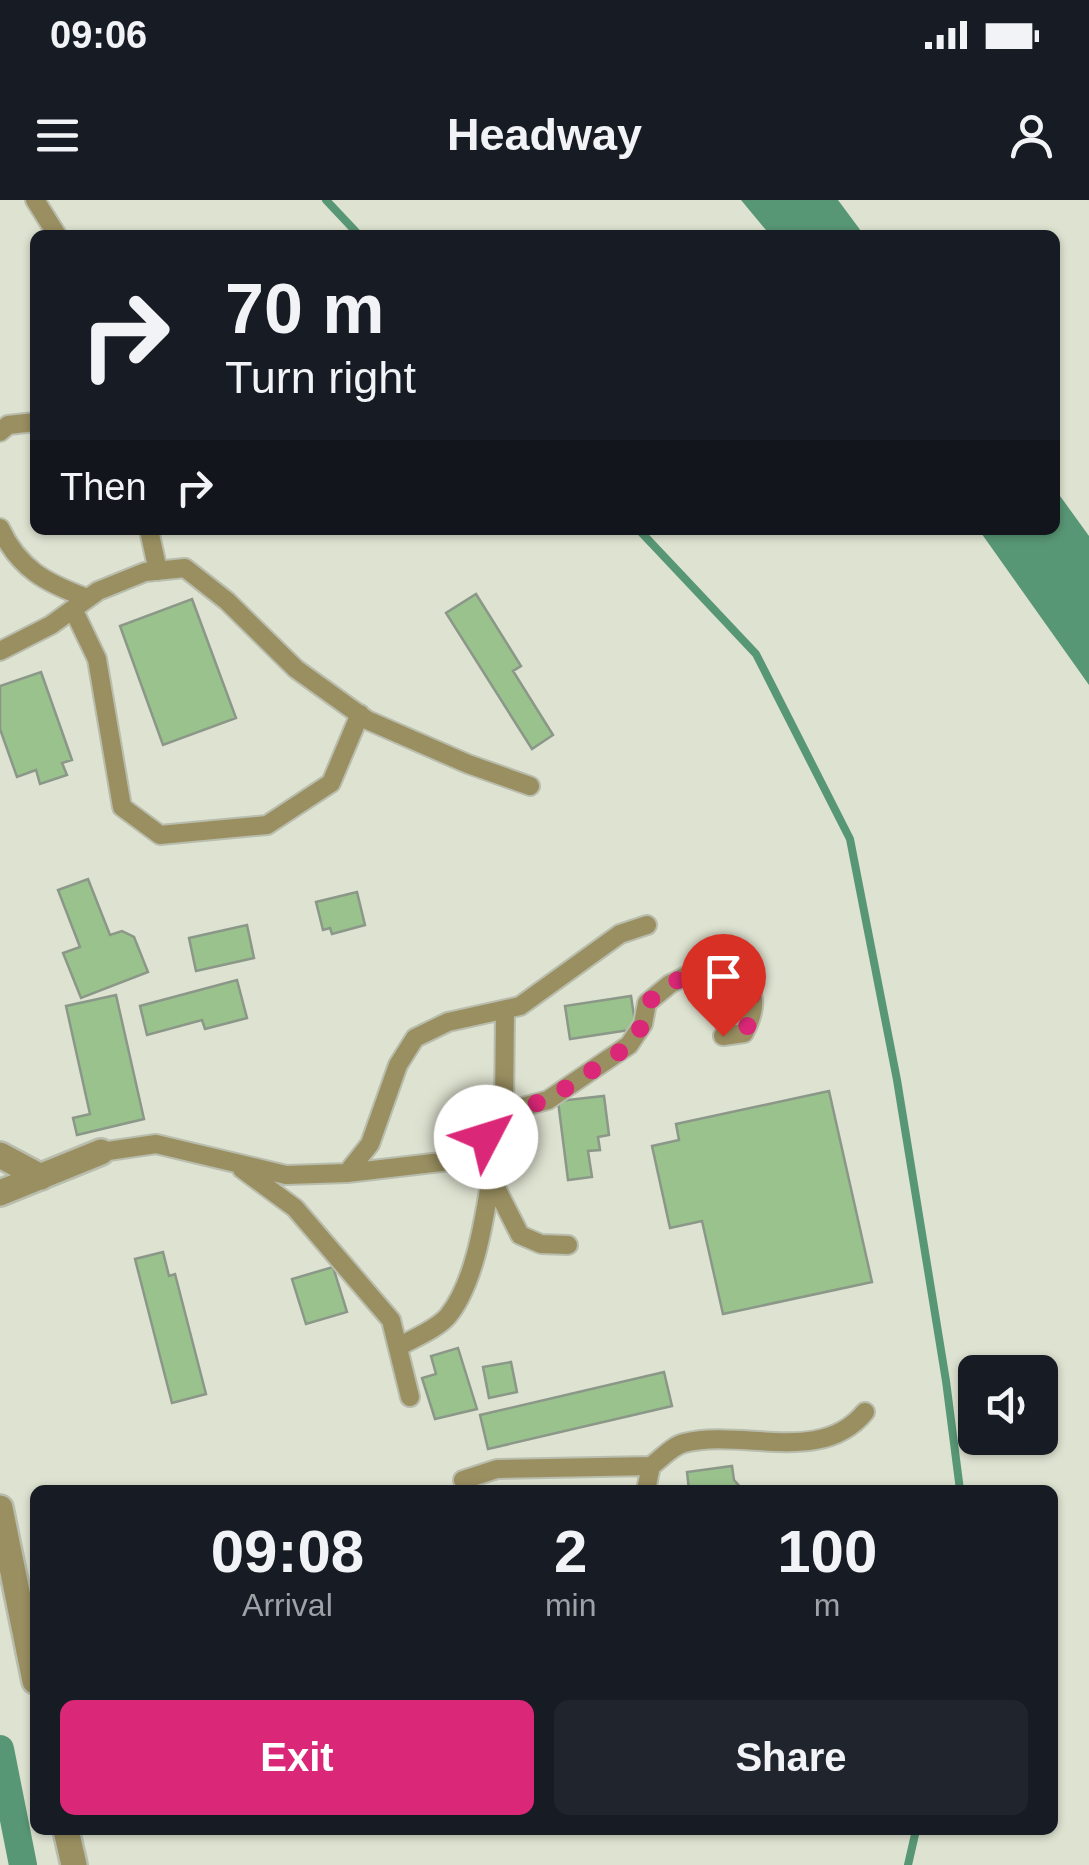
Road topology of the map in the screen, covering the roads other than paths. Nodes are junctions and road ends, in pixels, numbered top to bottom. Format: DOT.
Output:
graph roads {
  1 [pos="35,200"];
  2 [pos="54,230"];
  3 [pos="30,423"];
  4 [pos="0,432"];
  5 [pos="0,528"];
  6 [pos="150,535"];
  7 [pos="158,570"];
  8 [pos="80,604"];
  9 [pos="0,651"];
  10 [pos="360,714"];
  11 [pos="530,786"];
  12 [pos="647,925"];
  13 [pos="505,1010"];
  14 [pos="723,1036"];
  15 [pos="504,1112"];
  16 [pos="101,1152"];
  17 [pos="0,1154"];
  18 [pos="472,1164"];
  19 [pos="237,1166"];
  20 [pos="347,1173"];
  21 [pos="41,1176"];
  22 [pos="491,1178"];
  23 [pos="0,1193"];
  24 [pos="568,1245"];
  25 [pos="400,1346"];
  26 [pos="410,1397"];
  27 [pos="865,1412"];
  28 [pos="651,1466"];
  29 [pos="463,1480"];
  30 [pos="647,1485"];
  31 [pos="0,1508"];
  32 [pos="30,1656"];
  33 [pos="67,1835"];
  34 [pos="74,1865"];
  1 -- 2 [label="lane"];
  3 -- 4 [label="lane"];
  5 -- 8 [label="lane"];
  6 -- 7 [label="lane"];
  7 -- 8 [label="lane"];
  7 -- 10 [label="lane"];
  8 -- 9 [label="lane"];
  8 -- 10 [label="lane"];
  10 -- 11 [label="lane"];
  12 -- 13 [label="lane"];
  13 -- 15 [label="lane"];
  13 -- 20 [label="lane"];
  14 -- 15 [label="lane"];
  15 -- 18 [label="lane"];
  16 -- 19 [label="lane"];
  16 -- 21 [label="street"];
  17 -- 21 [label="street"];
  18 -- 20 [label="lane"];
  18 -- 22 [label="lane"];
  19 -- 20 [label="lane"];
  19 -- 25 [label="lane"];
  21 -- 23 [label="street"];
  22 -- 24 [label="lane"];
  22 -- 25 [label="lane"];
  25 -- 26 [label="lane"];
  27 -- 28 [label="lane"];
  28 -- 29 [label="lane"];
  28 -- 30 [label="lane"];
  31 -- 32 [label="street"];
  33 -- 34 [label="street"];
}
